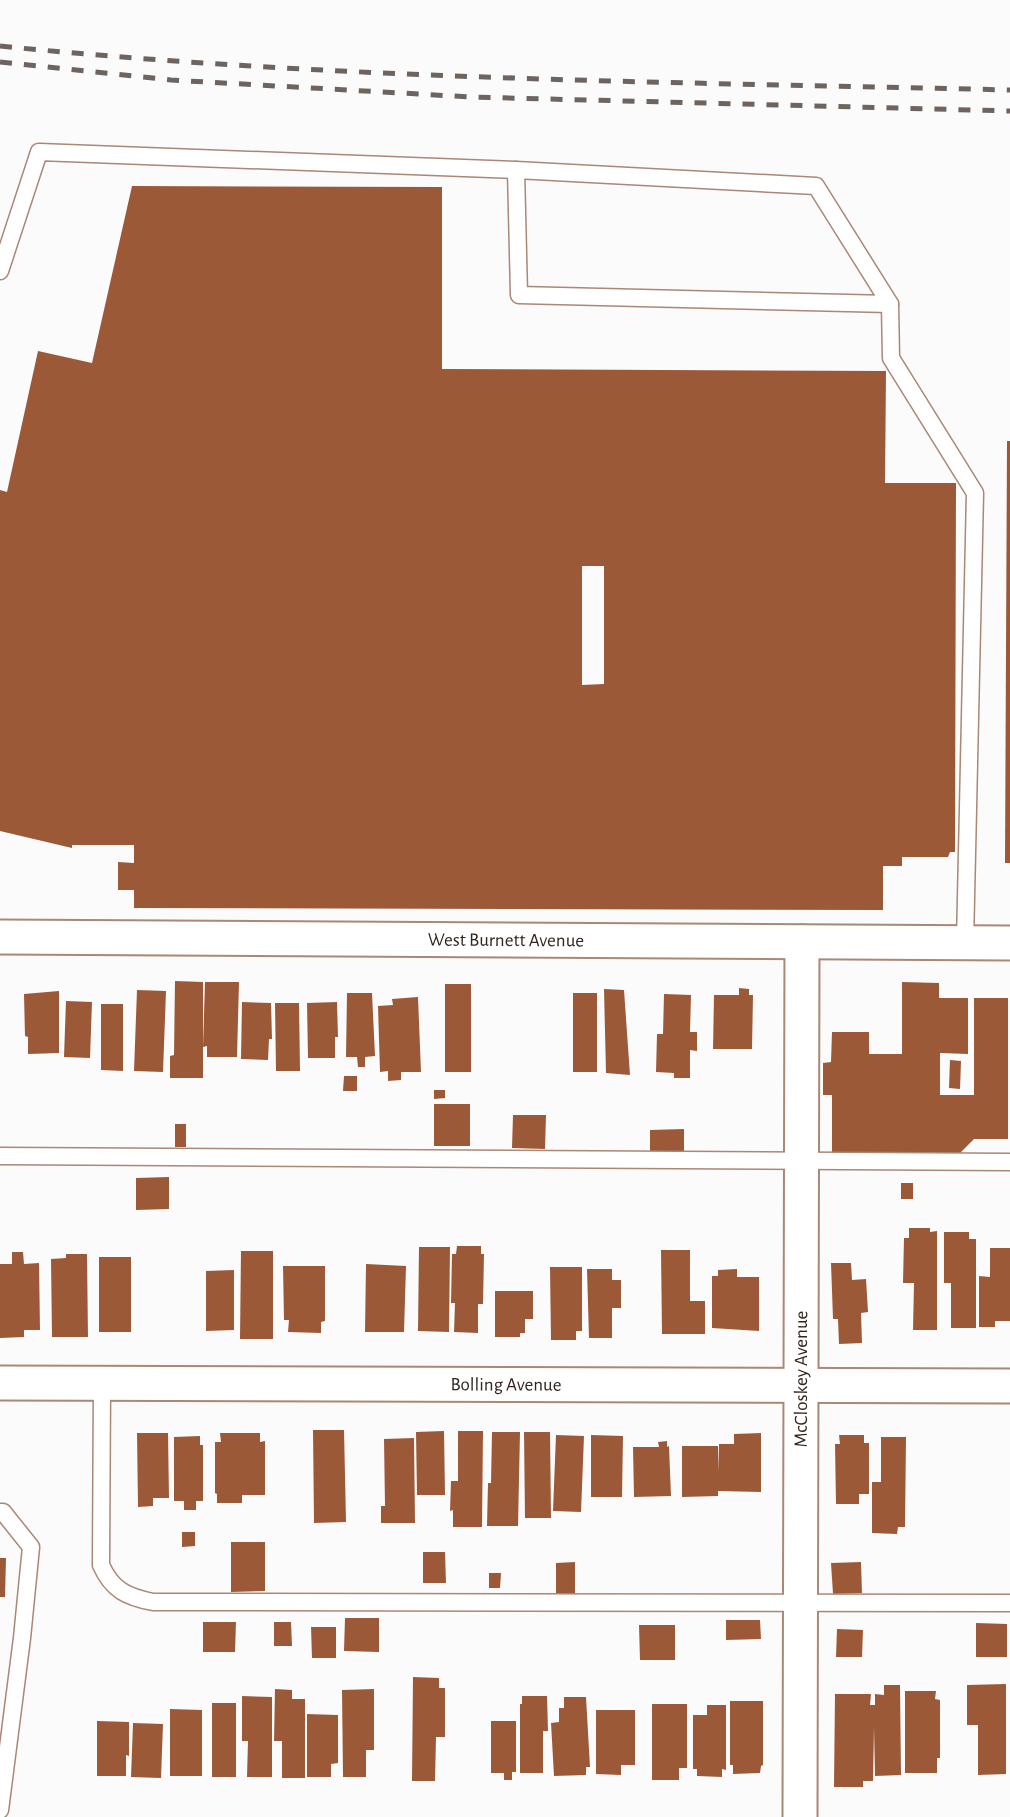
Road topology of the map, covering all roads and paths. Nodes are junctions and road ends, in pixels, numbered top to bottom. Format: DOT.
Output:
graph roads {
  1 [pos="516,170"];
  2 [pos="0,271"];
  3 [pos="890,304"];
  4 [pos="0,937"];
  5 [pos="802,942"];
  6 [pos="965,943"];
  7 [pos="1010,943"];
  8 [pos="0,1156"];
  9 [pos="802,1162"];
  10 [pos="1010,1162"];
  11 [pos="0,1383"];
  12 [pos="102,1383"];
  13 [pos="802,1385"];
  14 [pos="1010,1386"];
  15 [pos="0,1512"];
  16 [pos="801,1602"];
  17 [pos="1010,1603"];
  18 [pos="4,1741"];
  19 [pos="0,1810"];
  20 [pos="800,1817"];
  1 -- 2 [label="lane"];
  1 -- 3 [label="lane"];
  1 -- 3 [label="lane"];
  3 -- 6 [label="lane"];
  4 -- 5 [label="street, West Burnett Avenue"];
  5 -- 6 [label="street, West Burnett Avenue"];
  5 -- 9 [label="street, McCloskey Avenue"];
  6 -- 7 [label="street, West Burnett Avenue"];
  8 -- 9 [label="lane"];
  9 -- 10 [label="lane"];
  9 -- 13 [label="street, McCloskey Avenue"];
  11 -- 12 [label="street, Bolling Avenue"];
  12 -- 13 [label="street, Bolling Avenue"];
  12 -- 16 [label="lane"];
  13 -- 14 [label="street, Bolling Avenue"];
  13 -- 16 [label="street, McCloskey Avenue"];
  15 -- 18 [label="lane"];
  16 -- 17 [label="lane"];
  16 -- 20 [label="street, McCloskey Avenue"];
  18 -- 19 [label="lane"];
}
